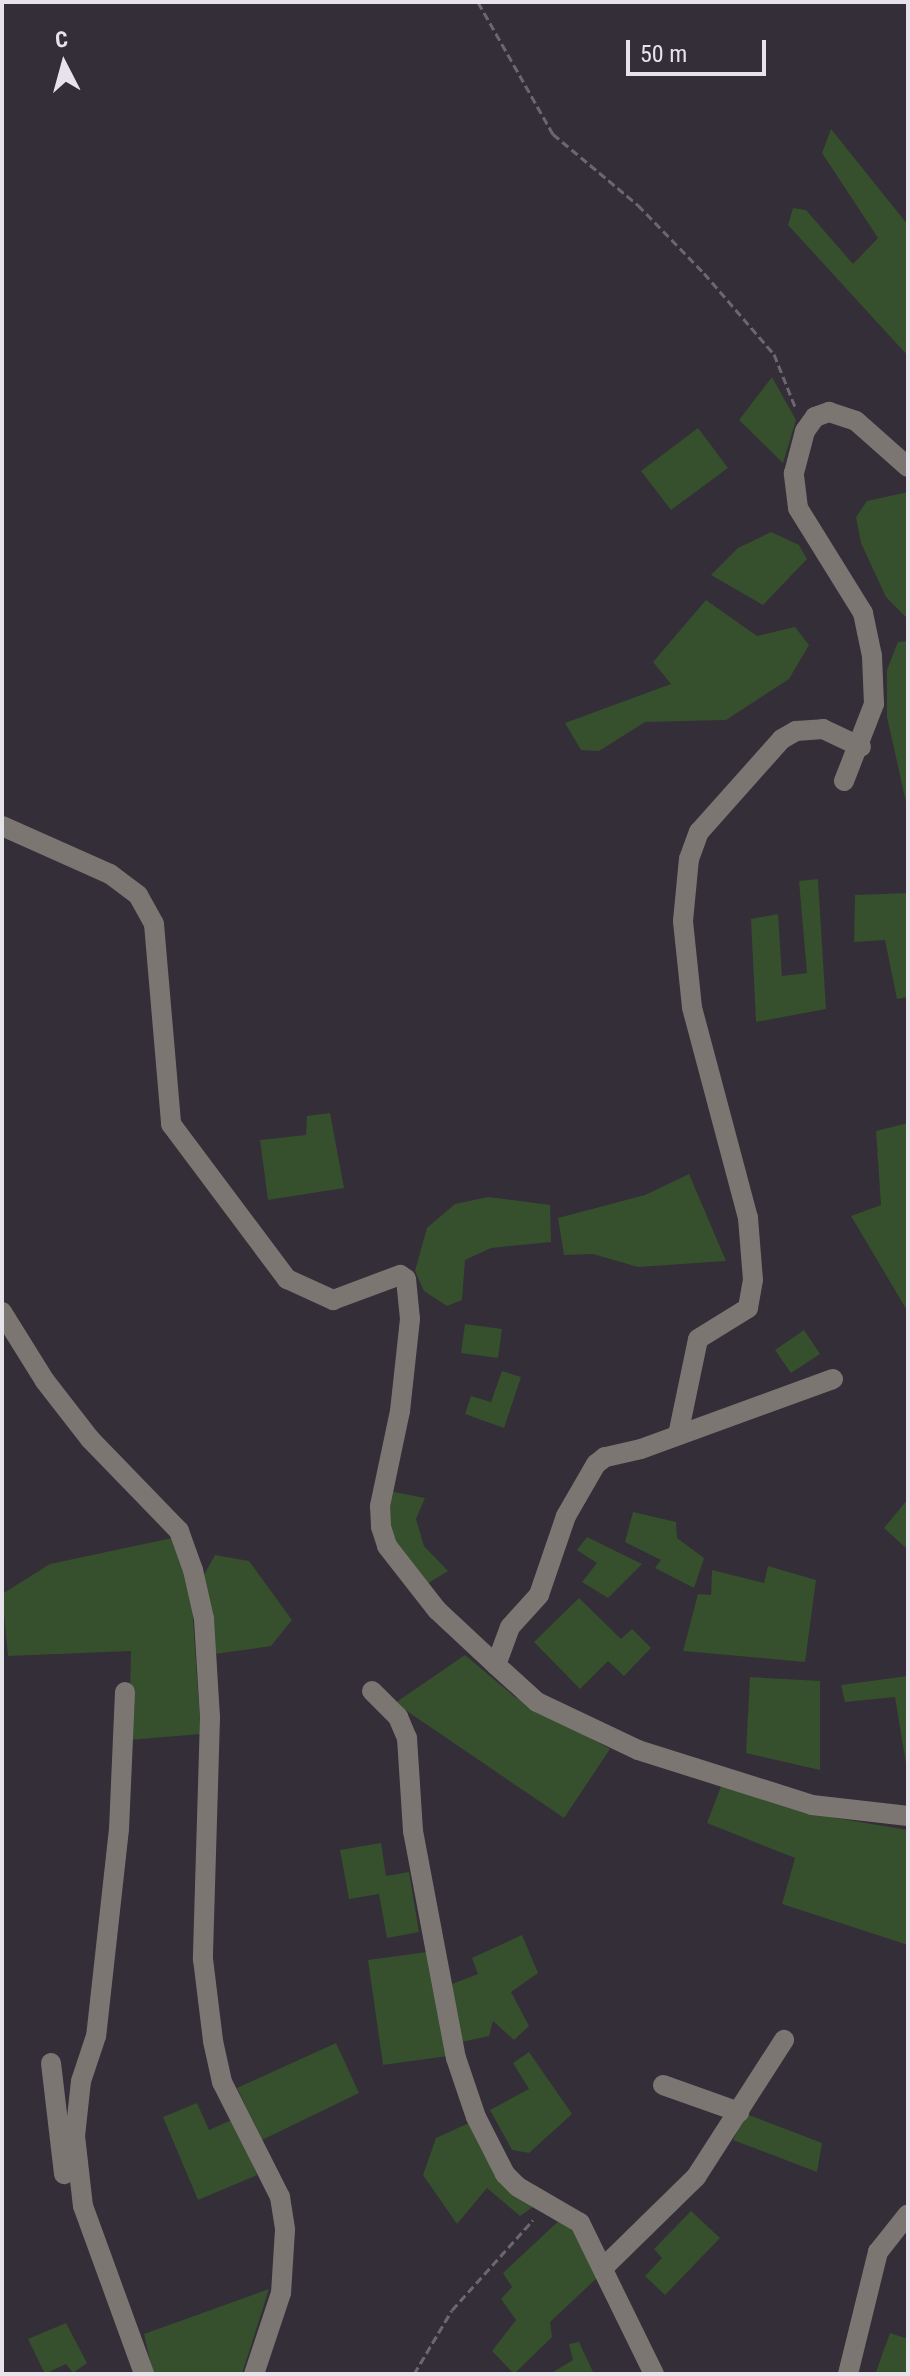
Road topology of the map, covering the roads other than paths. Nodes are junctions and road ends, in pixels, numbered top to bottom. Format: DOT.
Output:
graph roads {
  1 [pos="908,467"];
  2 [pos="861,747"];
  3 [pos="844,781"];
  4 [pos="2,826"];
  5 [pos="2,1312"];
  6 [pos="833,1379"];
  7 [pos="678,1435"];
  8 [pos="496,1665"];
  9 [pos="372,1691"];
  10 [pos="125,1692"];
  11 [pos="908,1816"];
  12 [pos="784,2040"];
  13 [pos="51,2063"];
  14 [pos="663,2085"];
  15 [pos="739,2112"];
  16 [pos="908,2214"];
  17 [pos="94,2238"];
  18 [pos="604,2267"];
  19 [pos="144,2374"];
  20 [pos="254,2374"];
  21 [pos="654,2374"];
  22 [pos="848,2374"];
  1 -- 2 [label="street"];
  2 -- 3 [label="street"];
  2 -- 7 [label="street"];
  4 -- 8 [label="street"];
  5 -- 20 [label="street"];
  6 -- 7 [label="street"];
  7 -- 8 [label="street"];
  8 -- 11 [label="street"];
  9 -- 18 [label="street"];
  10 -- 17 [label="street"];
  12 -- 15 [label="street"];
  13 -- 17 [label="street"];
  14 -- 15 [label="street"];
  15 -- 18 [label="street"];
  16 -- 22 [label="street"];
  17 -- 19 [label="street"];
  18 -- 21 [label="street"];
}
